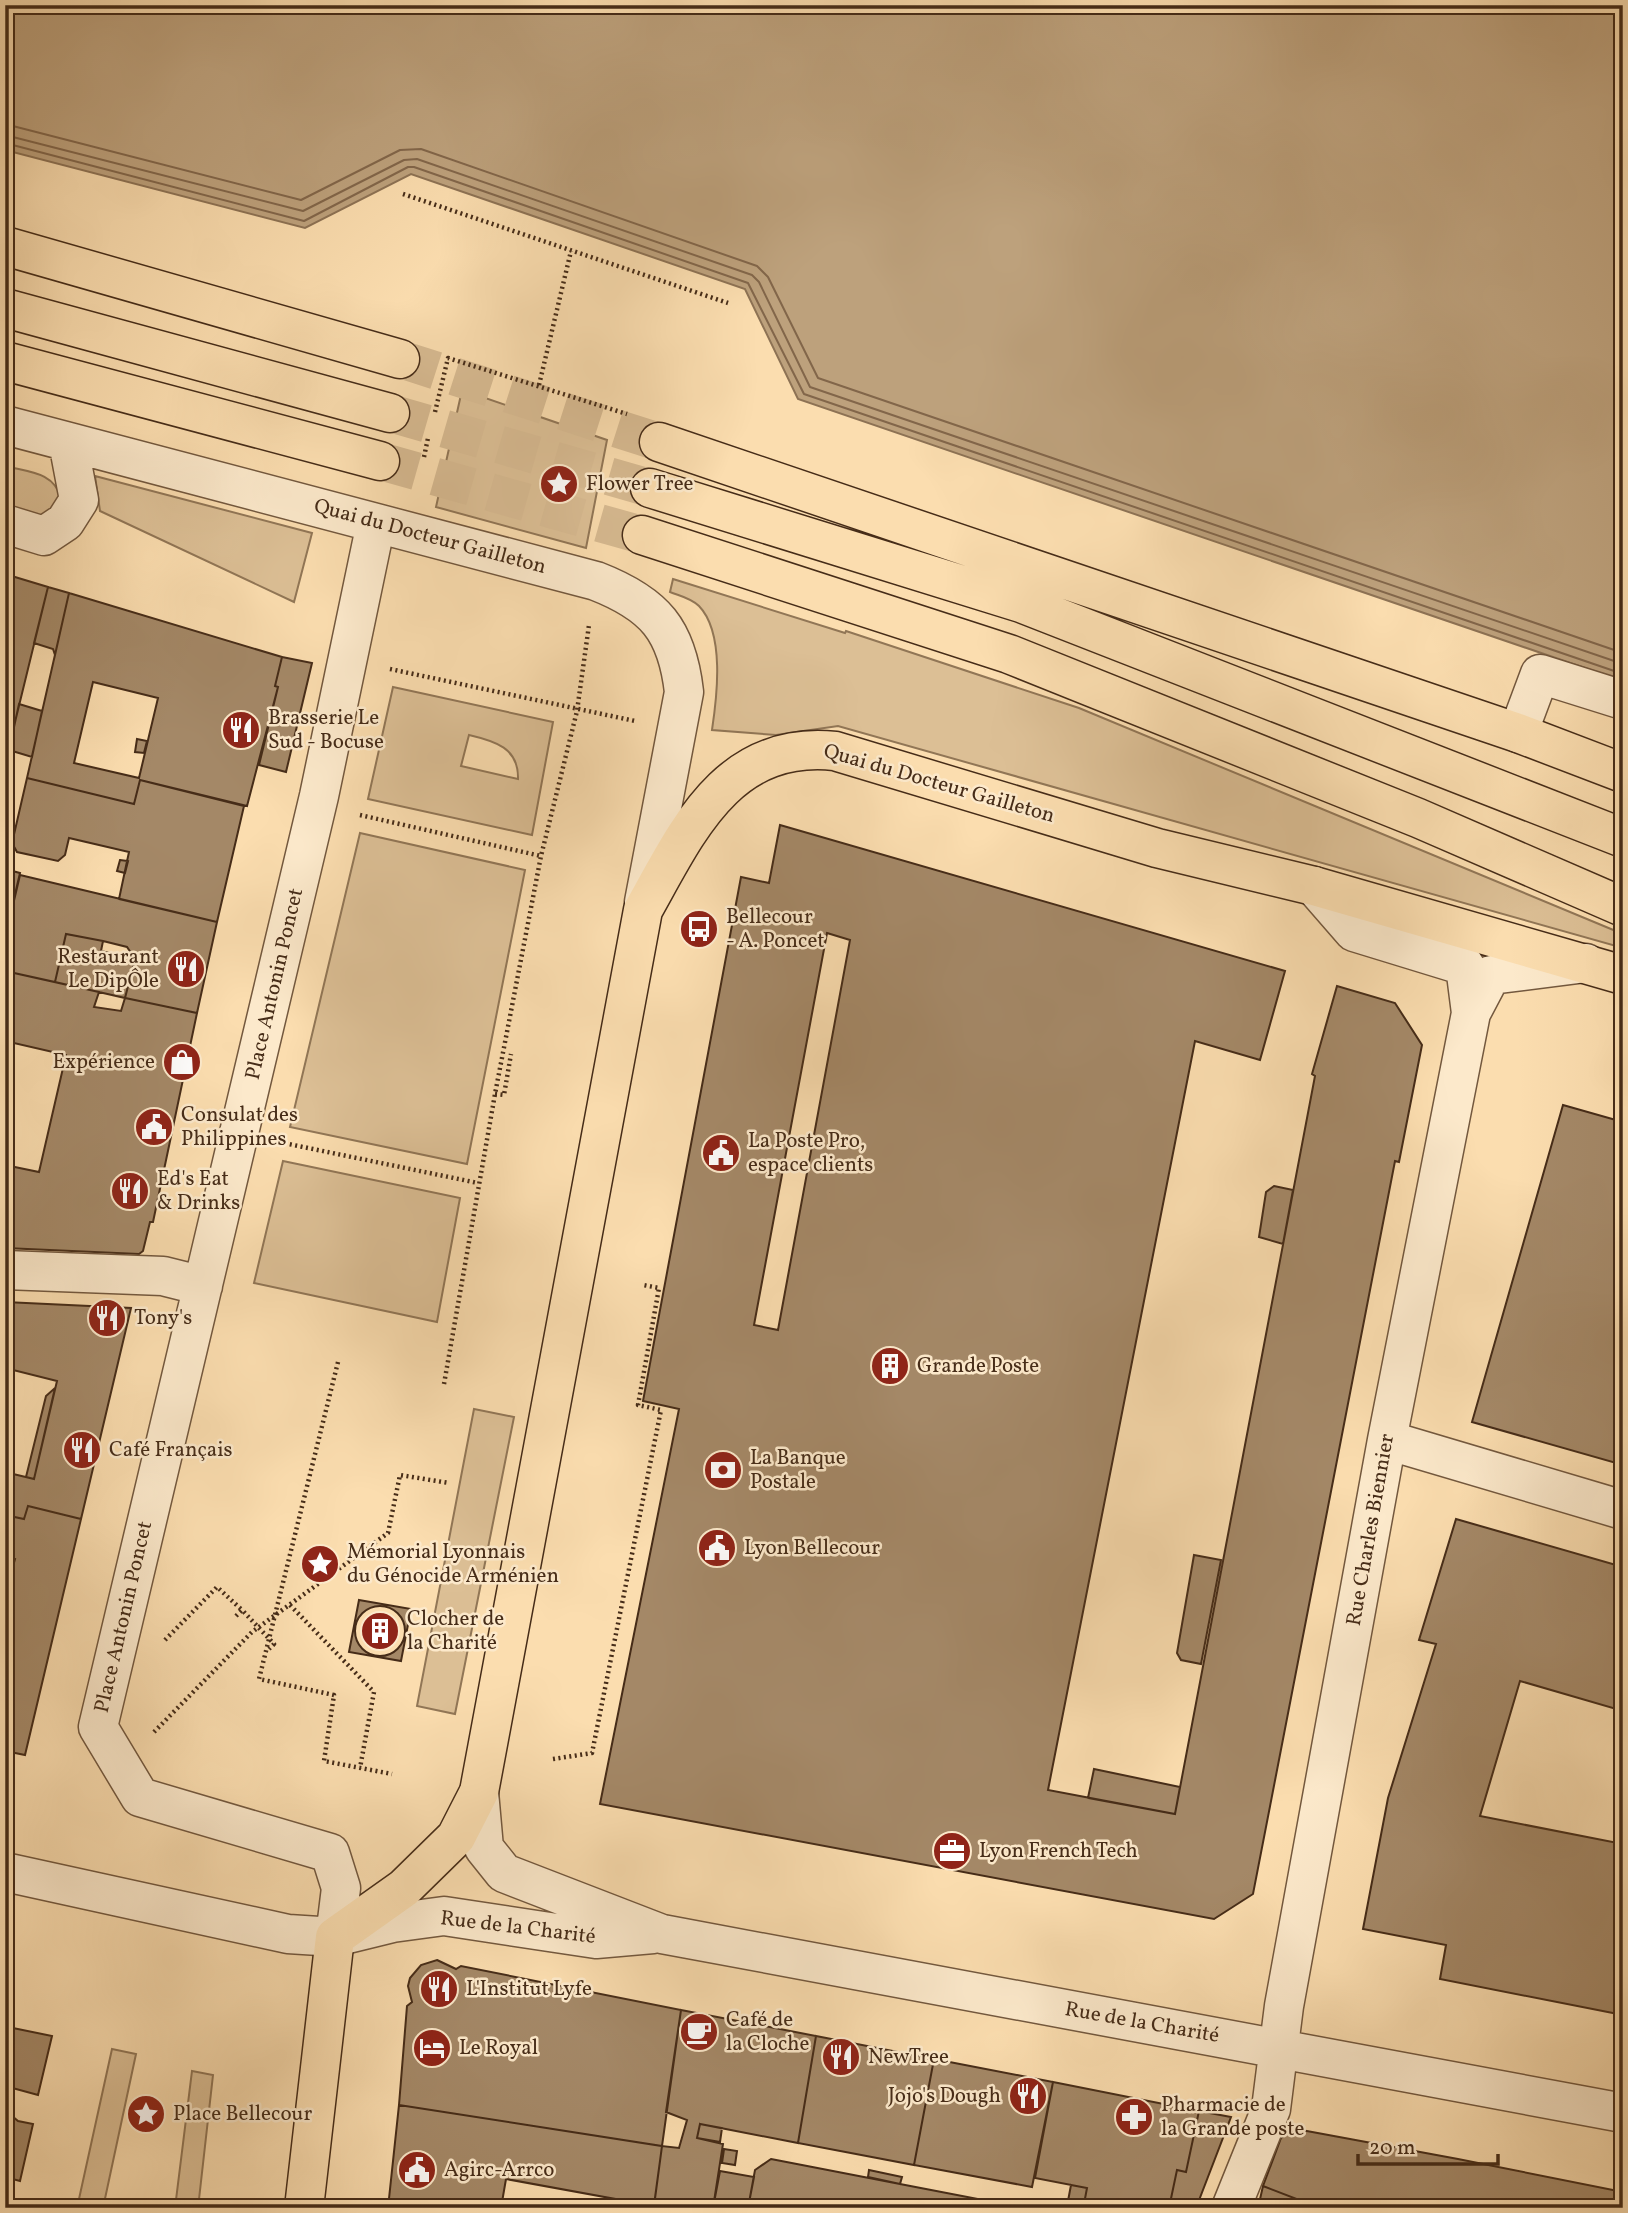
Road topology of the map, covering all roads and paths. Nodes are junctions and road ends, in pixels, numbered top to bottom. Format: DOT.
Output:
graph roads {
  1 [pos="403,194"];
  2 [pos="5,246"];
  3 [pos="571,251"];
  4 [pos="728,303"];
  5 [pos="5,308"];
  6 [pos="400,359"];
  7 [pos="5,361"];
  8 [pos="539,385"];
  9 [pos="390,413"];
  10 [pos="5,425"];
  11 [pos="642,435"];
  12 [pos="68,442"];
  13 [pos="380,461"];
  14 [pos="422,465"];
  15 [pos="650,488"];
  16 [pos="376,523"];
  17 [pos="5,524"];
  18 [pos="642,535"];
  19 [pos="589,622"];
  20 [pos="383,668"];
  21 [pos="1623,701"];
  22 [pos="577,711"];
  23 [pos="640,722"];
  24 [pos="1518,733"];
  25 [pos="1623,773"];
  26 [pos="349,813"];
  27 [pos="1623,838"];
  28 [pos="541,856"];
  29 [pos="1314,886"];
  30 [pos="1623,907"];
  31 [pos="643,909"];
  32 [pos="1587,962"];
  33 [pos="1623,975"];
  34 [pos="1471,1013"];
  35 [pos="511,1054"];
  36 [pos="495,1094"];
  37 [pos="272,1141"];
  38 [pos="478,1183"];
  39 [pos="5,1270"];
  40 [pos="643,1284"];
  41 [pos="203,1286"];
  42 [pos="338,1362"];
  43 [pos="444,1384"];
  44 [pos="1387,1440"];
  45 [pos="449,1483"];
  46 [pos="1623,1510"];
  47 [pos="290,1605"];
  48 [pos="242,1610"];
  49 [pos="236,1616"];
  50 [pos="259,1628"];
  51 [pos="162,1643"];
  52 [pos="269,1649"];
  53 [pos="154,1732"];
  54 [pos="553,1759"];
  55 [pos="360,1768"];
  56 [pos="392,1774"];
  57 [pos="479,1792"];
  58 [pos="5,1872"];
  59 [pos="662,1934"];
  60 [pos="335,1937"];
  61 [pos="1279,2048"];
  62 [pos="1623,2113"];
  63 [pos="304,2208"];
  64 [pos="1231,2208"];
  1 -- 3 [label="path"];
  2 -- 6 [label="main road"];
  3 -- 4 [label="path"];
  3 -- 8 [label="path"];
  5 -- 9 [label="main road"];
  7 -- 13 [label="main road"];
  8 -- 11 [label="path"];
  8 -- 14 [label="path"];
  10 -- 12 [label="street, Quai du Docteur Gailleton"];
  11 -- 24 [label="main road"];
  12 -- 16 [label="street, Quai du Docteur Gailleton"];
  12 -- 17 [label="street"];
  15 -- 27 [label="main road"];
  16 -- 31 [label="street, Quai du Docteur Gailleton"];
  16 -- 41 [label="street, Place Antonin Poncet"];
  18 -- 30 [label="main road"];
  19 -- 22 [label="path"];
  20 -- 22 [label="path"];
  21 -- 24 [label="street"];
  22 -- 23 [label="path"];
  22 -- 28 [label="path"];
  24 -- 25 [label="main road"];
  26 -- 28 [label="path"];
  28 -- 36 [label="path"];
  29 -- 31 [label="main road, Quai du Docteur Gailleton"];
  29 -- 32 [label="main road, Quai du Docteur Gailleton"];
  29 -- 34 [label="street, Rue Charles Biennier"];
  31 -- 57 [label="main road"];
  32 -- 33 [label="main road, Quai du Docteur Gailleton"];
  32 -- 34 [label="street, Rue Charles Biennier"];
  34 -- 44 [label="street, Rue Charles Biennier"];
  35 -- 36 [label="path"];
  36 -- 38 [label="path"];
  37 -- 38 [label="path"];
  38 -- 43 [label="path"];
  39 -- 41 [label="street"];
  40 -- 54 [label="path"];
  41 -- 60 [label="street, Place Antonin Poncet"];
  42 -- 55 [label="path"];
  44 -- 46 [label="street"];
  44 -- 61 [label="street, Rue Charles Biennier"];
  45 -- 47 [label="path"];
  47 -- 50 [label="path"];
  47 -- 55 [label="path"];
  48 -- 49 [label="path"];
  48 -- 50 [label="path"];
  48 -- 51 [label="path"];
  50 -- 52 [label="path"];
  50 -- 53 [label="path"];
  55 -- 56 [label="path"];
  57 -- 59 [label="street, Rue de la Charité"];
  57 -- 60 [label="main road"];
  58 -- 60 [label="street"];
  59 -- 60 [label="street, Rue de la Charité"];
  59 -- 61 [label="street, Rue de la Charité"];
  60 -- 63 [label="main road"];
  61 -- 62 [label="street, Rue de la Charité"];
  61 -- 64 [label="street, Rue Charles Biennier"];
}
